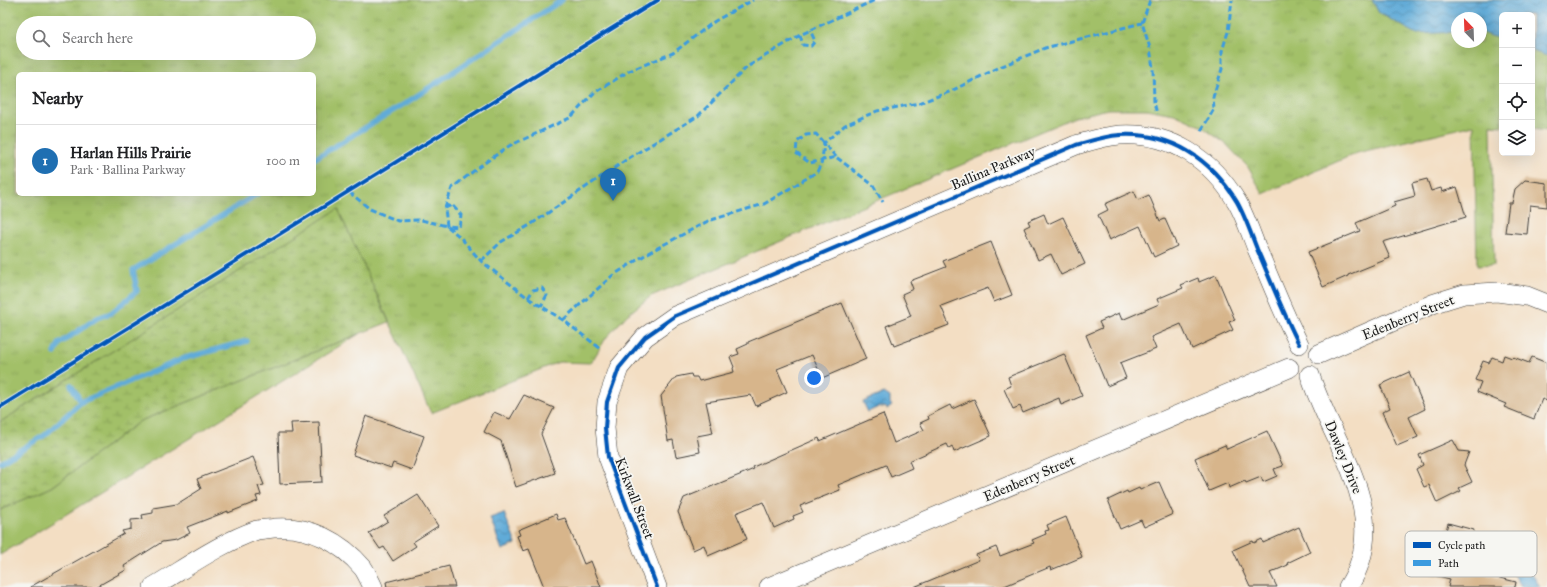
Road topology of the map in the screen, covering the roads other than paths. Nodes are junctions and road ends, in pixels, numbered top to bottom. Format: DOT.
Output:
graph roads {
  1 [pos="1547,304"];
  2 [pos="1299,344"];
  3 [pos="1319,354"];
  4 [pos="619,368"];
  5 [pos="1289,368"];
  6 [pos="1310,375"];
  7 [pos="153,587"];
  8 [pos="373,587"];
  9 [pos="657,587"];
  10 [pos="769,587"];
  11 [pos="1348,587"];
  1 -- 3 [label="street, Edenberry Street"];
  2 -- 3 [label="street"];
  2 -- 4 [label="street, Ballina Parkway"];
  2 -- 5 [label="street"];
  3 -- 6 [label="street"];
  4 -- 9 [label="street, Kirkwall Street"];
  5 -- 6 [label="street"];
  5 -- 10 [label="street, Edenberry Street"];
  6 -- 11 [label="street, Dawley Drive"];
  7 -- 8 [label="street"];
}
